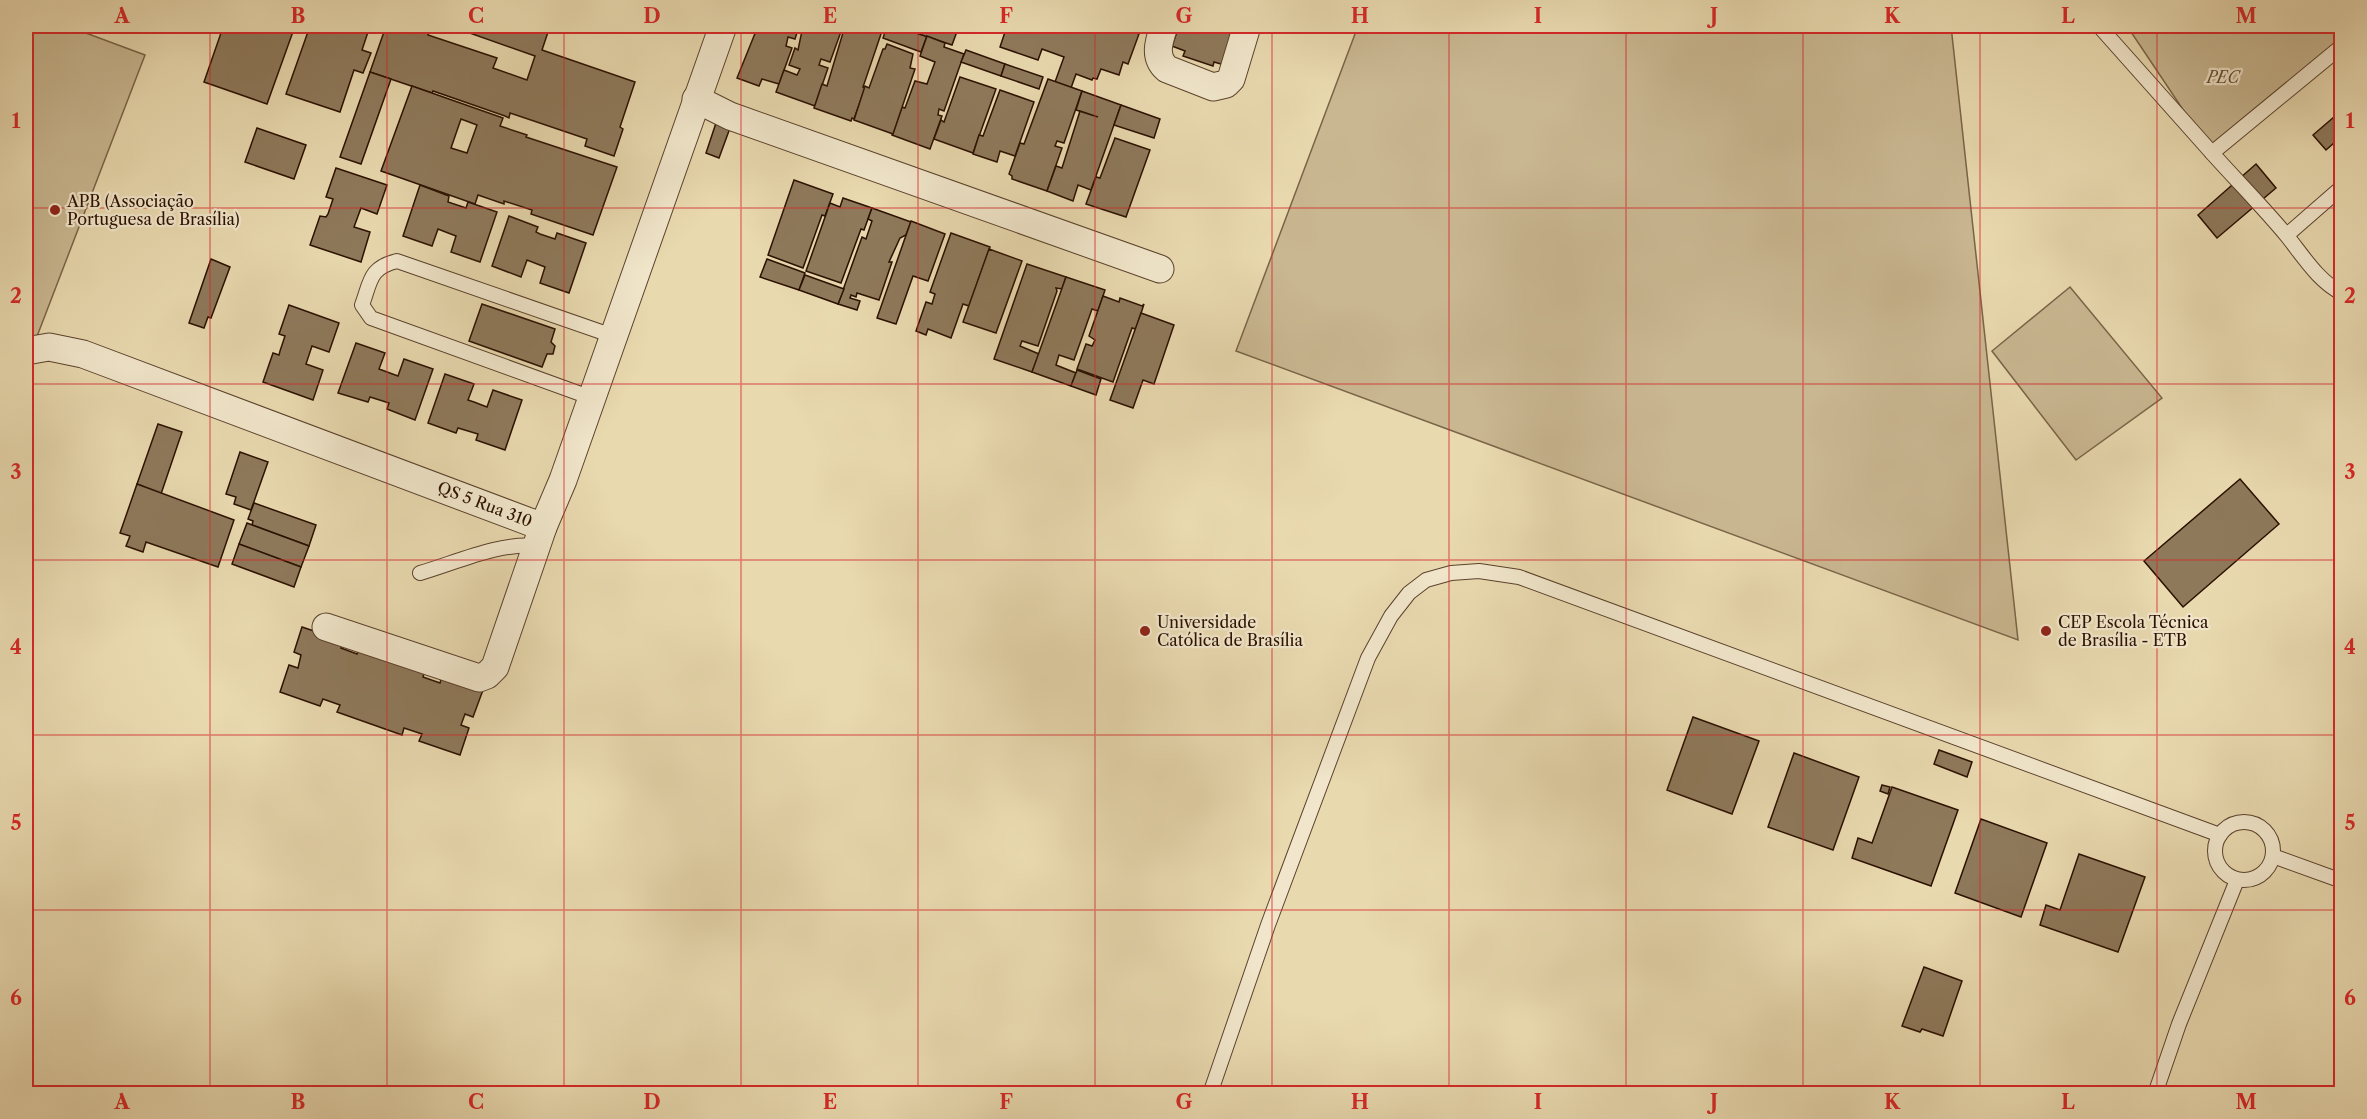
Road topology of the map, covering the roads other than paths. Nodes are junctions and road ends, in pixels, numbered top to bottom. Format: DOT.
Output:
graph roads {
  1 [pos="723,26"];
  2 [pos="1164,26"];
  3 [pos="1247,26"];
  4 [pos="2099,26"];
  5 [pos="2342,46"];
  6 [pos="696,99"];
  7 [pos="2212,153"];
  8 [pos="2342,187"];
  9 [pos="2287,235"];
  10 [pos="1160,269"];
  11 [pos="2342,293"];
  12 [pos="613,336"];
  13 [pos="26,351"];
  14 [pos="592,398"];
  15 [pos="540,536"];
  16 [pos="420,573"];
  17 [pos="326,627"];
  18 [pos="2220,835"];
  19 [pos="2273,856"];
  20 [pos="2237,880"];
  21 [pos="2342,881"];
  22 [pos="1210,1094"];
  23 [pos="2155,1094"];
  1 -- 6 [label="street, QS 5 Rua 310"];
  2 -- 3 [label="street"];
  4 -- 7 [label="lane"];
  5 -- 7 [label="lane"];
  6 -- 10 [label="street"];
  6 -- 12 [label="street, QS 5 Rua 310"];
  7 -- 9 [label="lane"];
  8 -- 9 [label="lane"];
  9 -- 11 [label="lane"];
  12 -- 14 [label="street, QS 5 Rua 310"];
  12 -- 14 [label="lane"];
  13 -- 15 [label="street, QS 5 Rua 310"];
  14 -- 15 [label="street, QS 5 Rua 310"];
  15 -- 16 [label="lane"];
  15 -- 17 [label="street"];
  18 -- 19 [label="lane"];
  18 -- 20 [label="lane"];
  18 -- 22 [label="lane"];
  19 -- 20 [label="lane"];
  19 -- 21 [label="lane"];
  20 -- 23 [label="lane"];
}
